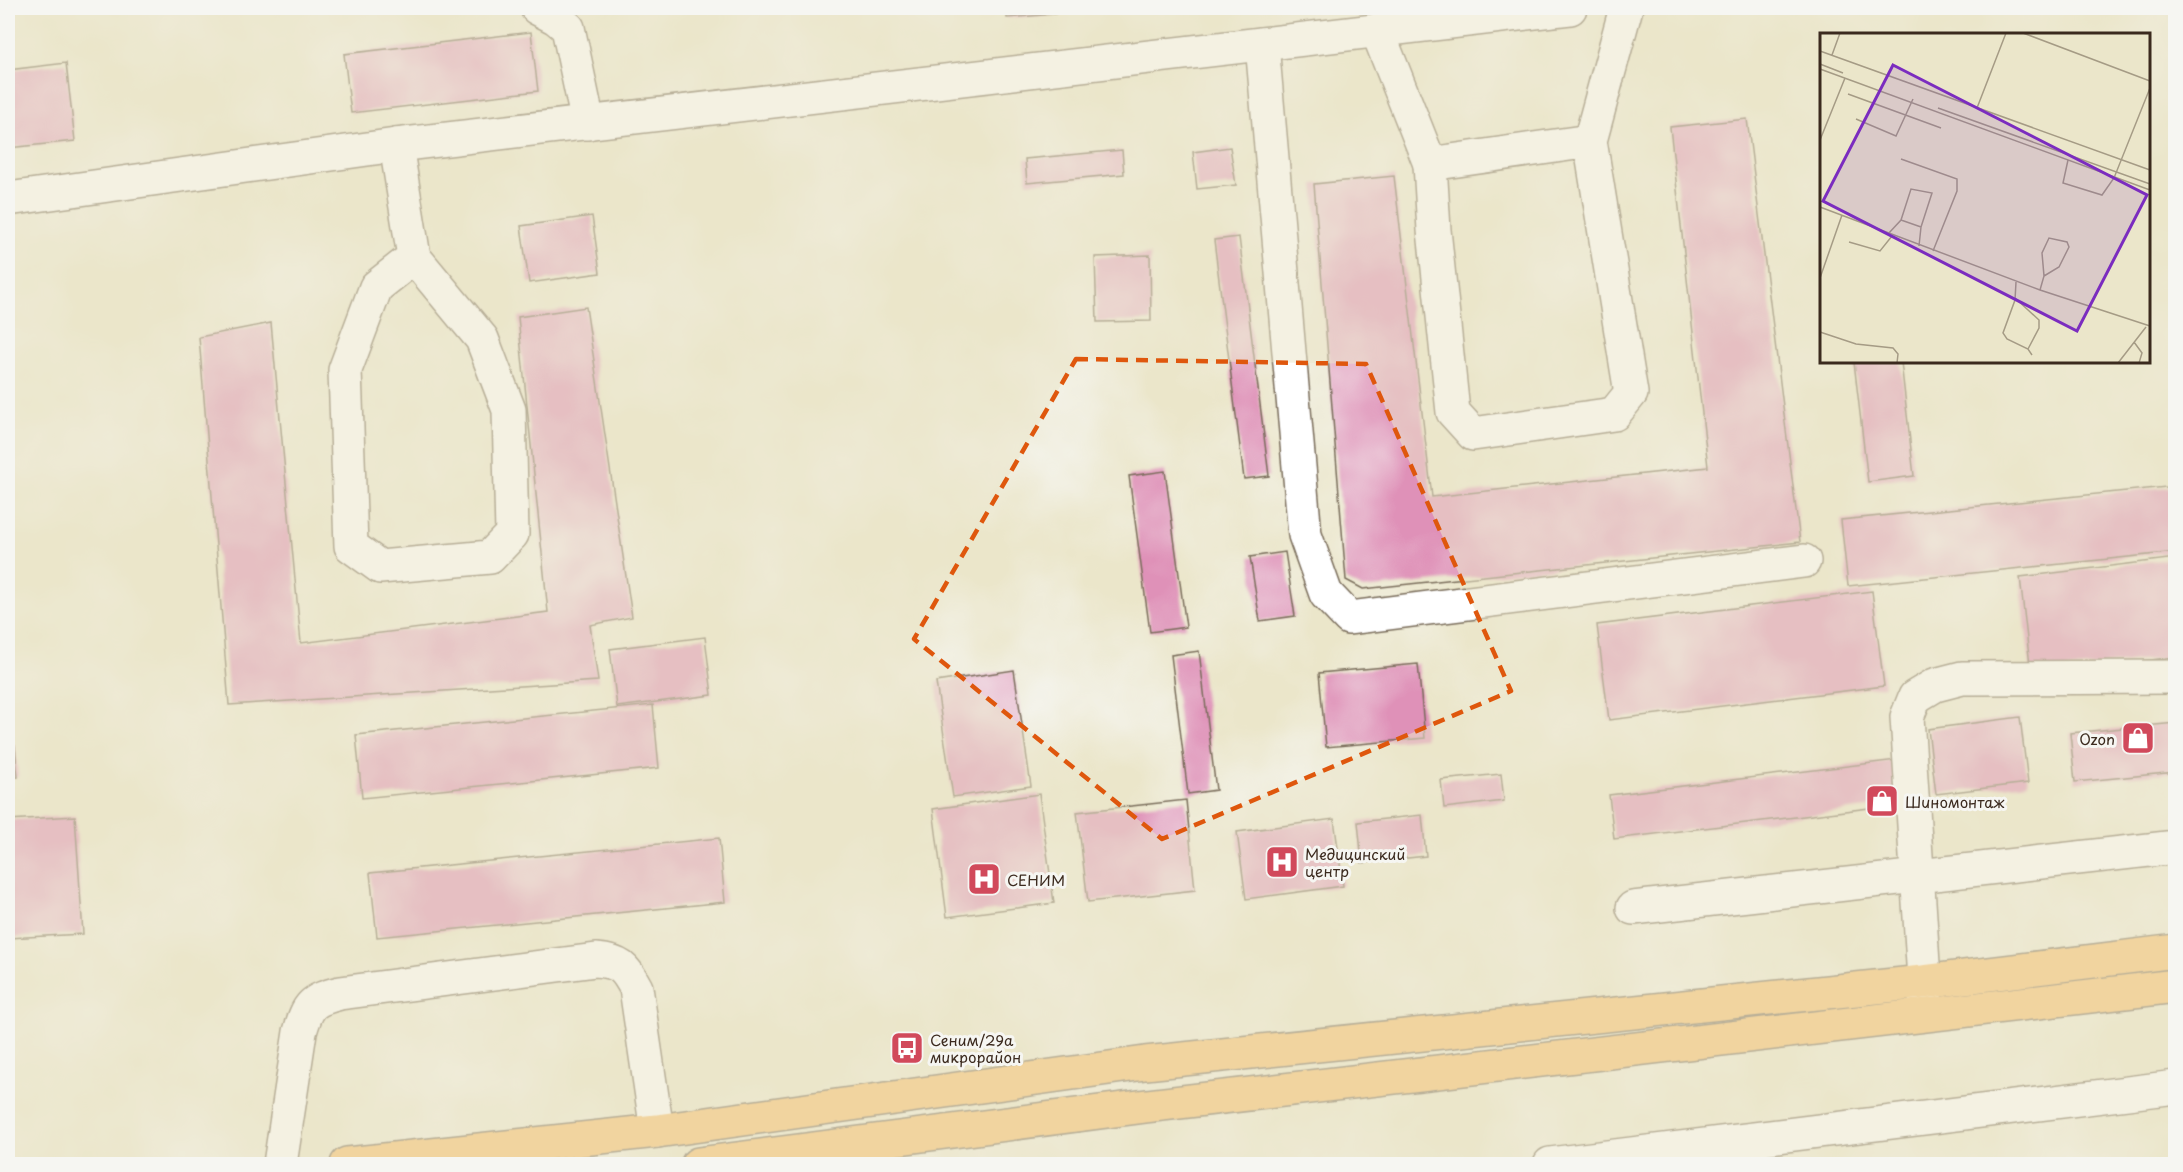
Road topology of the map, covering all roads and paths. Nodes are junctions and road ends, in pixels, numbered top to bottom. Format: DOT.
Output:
graph roads {
  1 [pos="537,8"];
  2 [pos="1570,8"];
  3 [pos="1626,8"];
  4 [pos="1377,30"];
  5 [pos="1262,44"];
  6 [pos="588,123"];
  7 [pos="1590,141"];
  8 [pos="396,146"];
  9 [pos="1430,164"];
  10 [pos="8,199"];
  11 [pos="414,257"];
  12 [pos="1804,561"];
  13 [pos="2175,677"];
  14 [pos="2175,847"];
  15 [pos="1916,876"];
  16 [pos="1633,908"];
  17 [pos="2175,951"];
  18 [pos="1923,982"];
  19 [pos="2175,986"];
  20 [pos="1926,1015"];
  21 [pos="1145,1063"];
  22 [pos="2175,1088"];
  23 [pos="1146,1106"];
  24 [pos="657,1131"];
  25 [pos="280,1164"];
  26 [pos="347,1164"];
  27 [pos="698,1164"];
  28 [pos="1550,1164"];
  1 -- 6 [label="street"];
  2 -- 4 [label="street"];
  3 -- 7 [label="street"];
  4 -- 5 [label="street"];
  4 -- 9 [label="street"];
  5 -- 6 [label="street"];
  5 -- 12 [label="street"];
  6 -- 8 [label="street"];
  7 -- 9 [label="street"];
  7 -- 9 [label="street"];
  8 -- 10 [label="street"];
  8 -- 11 [label="street"];
  11 -- 11 [label="street"];
  13 -- 15 [label="street"];
  14 -- 15 [label="street"];
  15 -- 16 [label="street"];
  15 -- 18 [label="street"];
  17 -- 18 [label="main road"];
  18 -- 20 [label="street"];
  18 -- 21 [label="main road"];
  19 -- 20 [label="main road"];
  20 -- 23 [label="main road"];
  21 -- 23 [label="main road"];
  21 -- 24 [label="main road"];
  22 -- 28 [label="street"];
  23 -- 27 [label="main road"];
  24 -- 25 [label="street"];
  24 -- 26 [label="main road"];
}
